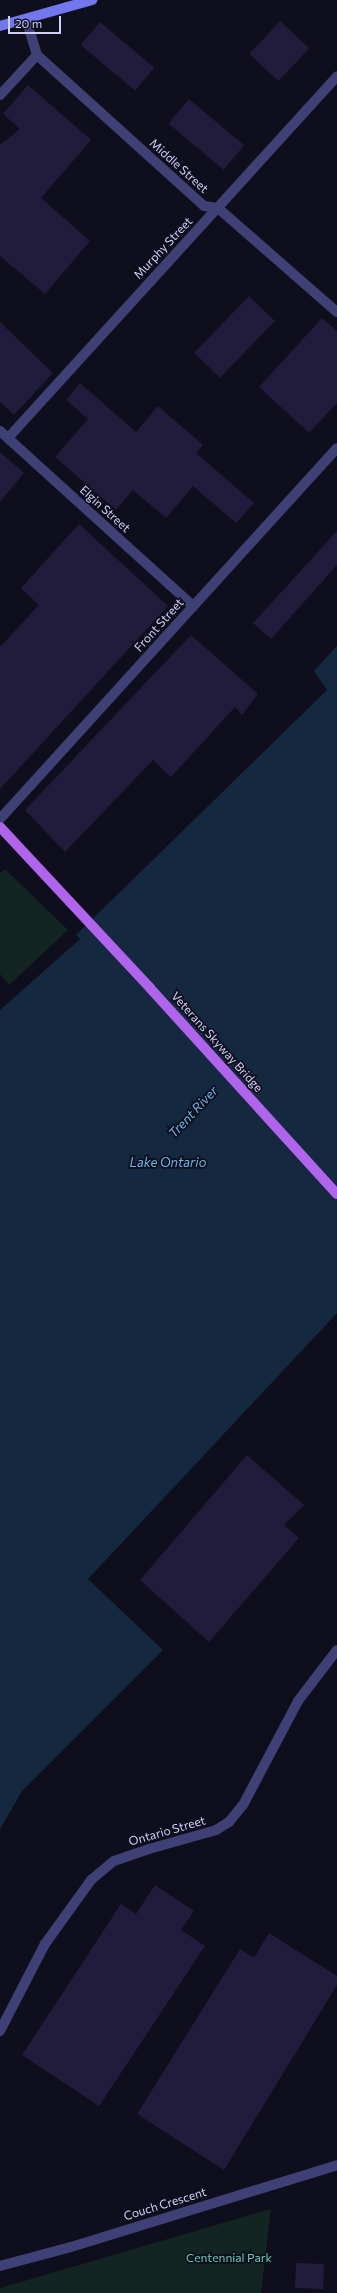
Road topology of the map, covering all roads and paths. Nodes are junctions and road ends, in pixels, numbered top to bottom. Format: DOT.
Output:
graph roads {
  1 [pos="92,0"];
  2 [pos="26,19"];
  3 [pos="0,26"];
  4 [pos="36,55"];
  5 [pos="337,76"];
  6 [pos="0,95"];
  7 [pos="218,208"];
  8 [pos="337,312"];
  9 [pos="0,431"];
  10 [pos="8,438"];
  11 [pos="337,448"];
  12 [pos="193,606"];
  13 [pos="0,820"];
  14 [pos="0,827"];
  15 [pos="337,1194"];
  16 [pos="337,1650"];
  17 [pos="0,2031"];
  18 [pos="337,2164"];
  19 [pos="0,2266"];
  1 -- 2 [label="main road"];
  2 -- 3 [label="main road"];
  2 -- 4 [label="street"];
  4 -- 6 [label="street"];
  4 -- 7 [label="street, Middle Street"];
  5 -- 7 [label="street, Murphy Street"];
  7 -- 8 [label="street, Middle Street"];
  7 -- 10 [label="street, Murphy Street"];
  9 -- 10 [label="street, Elgin Street"];
  10 -- 12 [label="street, Elgin Street"];
  11 -- 12 [label="street, Front Street"];
  12 -- 13 [label="street, Front Street"];
  14 -- 15 [label="main road, Veterans Skyway Bridge"];
  16 -- 17 [label="street, Ontario Street"];
  18 -- 19 [label="street, Couch Crescent"];
}
